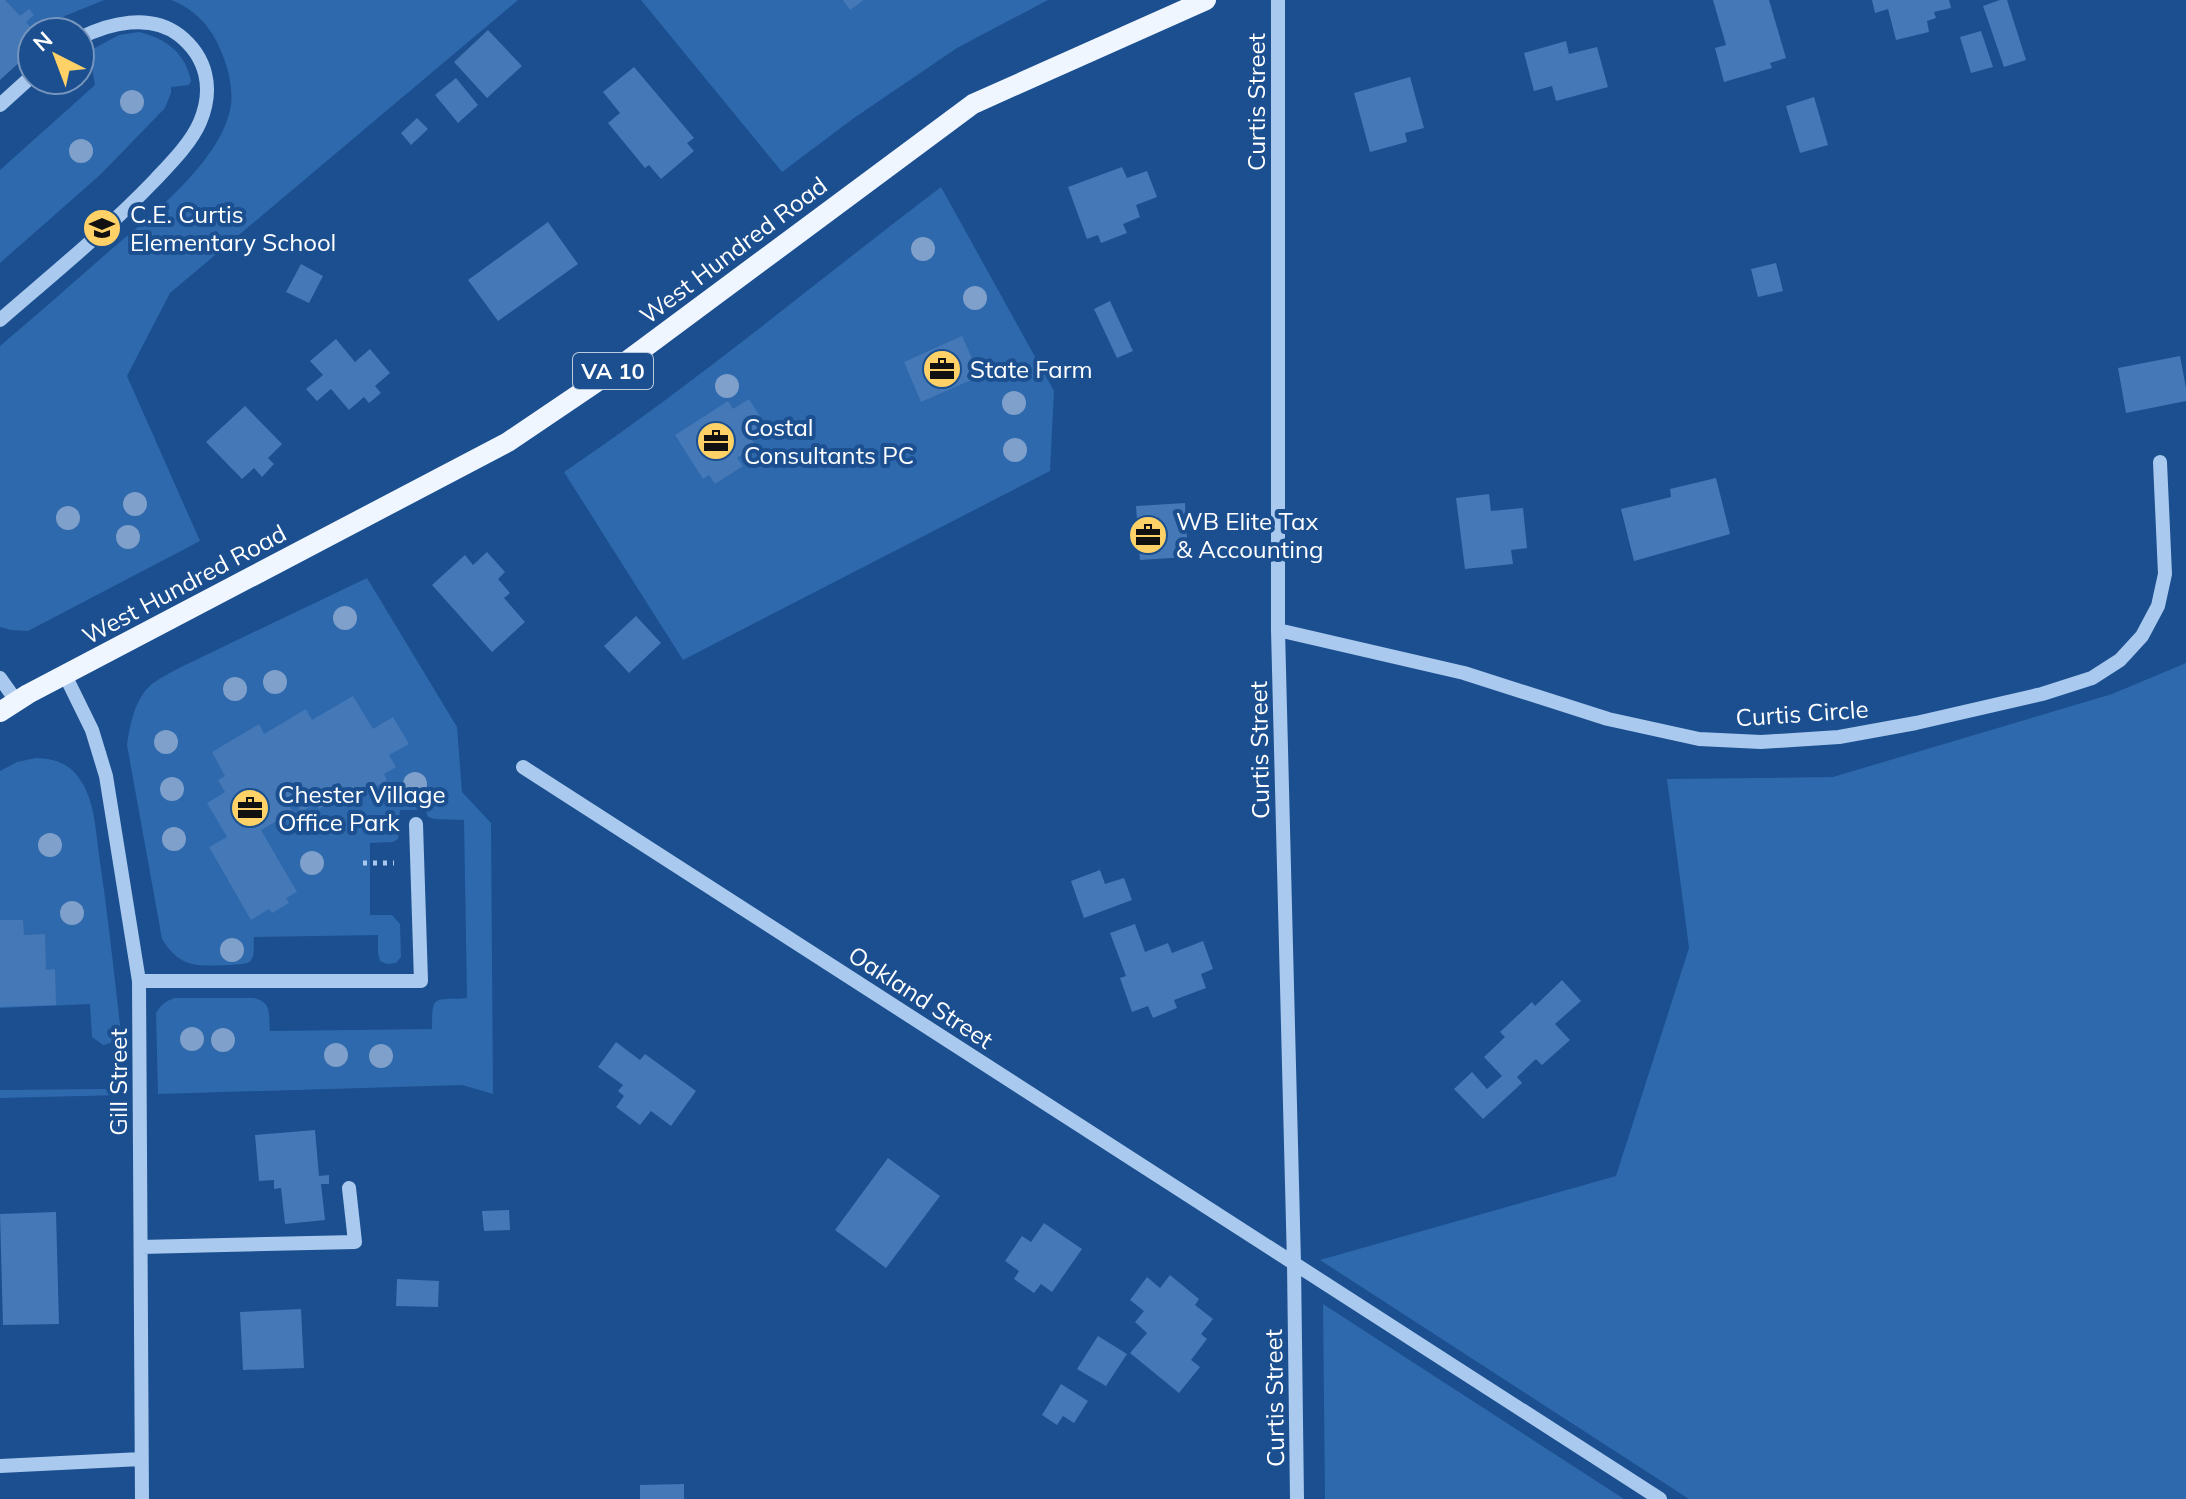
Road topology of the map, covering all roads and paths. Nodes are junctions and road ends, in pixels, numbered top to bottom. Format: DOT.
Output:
graph roads {
  1 [pos="1206,0"];
  2 [pos="1278,0"];
  3 [pos="96,31"];
  4 [pos="16,90"];
  5 [pos="0,105"];
  6 [pos="0,320"];
  7 [pos="2160,462"];
  8 [pos="1278,630"];
  9 [pos="65,675"];
  10 [pos="0,678"];
  11 [pos="8,707"];
  12 [pos="523,767"];
  13 [pos="416,824"];
  14 [pos="139,981"];
  15 [pos="349,1188"];
  16 [pos="141,1247"];
  17 [pos="1294,1263"];
  18 [pos="141,1459"];
  19 [pos="0,1466"];
  20 [pos="142,1499"];
  21 [pos="1297,1499"];
  22 [pos="1660,1499"];
  1 -- 9 [label="main road, West Hundred Road / VA 10"];
  2 -- 8 [label="street, Curtis Street"];
  3 -- 6 [label="street"];
  4 -- 5 [label="street"];
  7 -- 8 [label="street, Curtis Circle"];
  8 -- 17 [label="street, Curtis Street"];
  9 -- 11 [label="main road, West Hundred Road / VA 10"];
  9 -- 14 [label="street, Gill Street"];
  10 -- 11 [label="street"];
  12 -- 17 [label="street, Oakland Street"];
  13 -- 14 [label="street"];
  14 -- 16 [label="street, Gill Street"];
  15 -- 16 [label="street"];
  16 -- 18 [label="street, Gill Street"];
  17 -- 21 [label="street, Curtis Street"];
  17 -- 22 [label="street, Oakland Street"];
  18 -- 19 [label="street"];
  18 -- 20 [label="street, Gill Street"];
}
